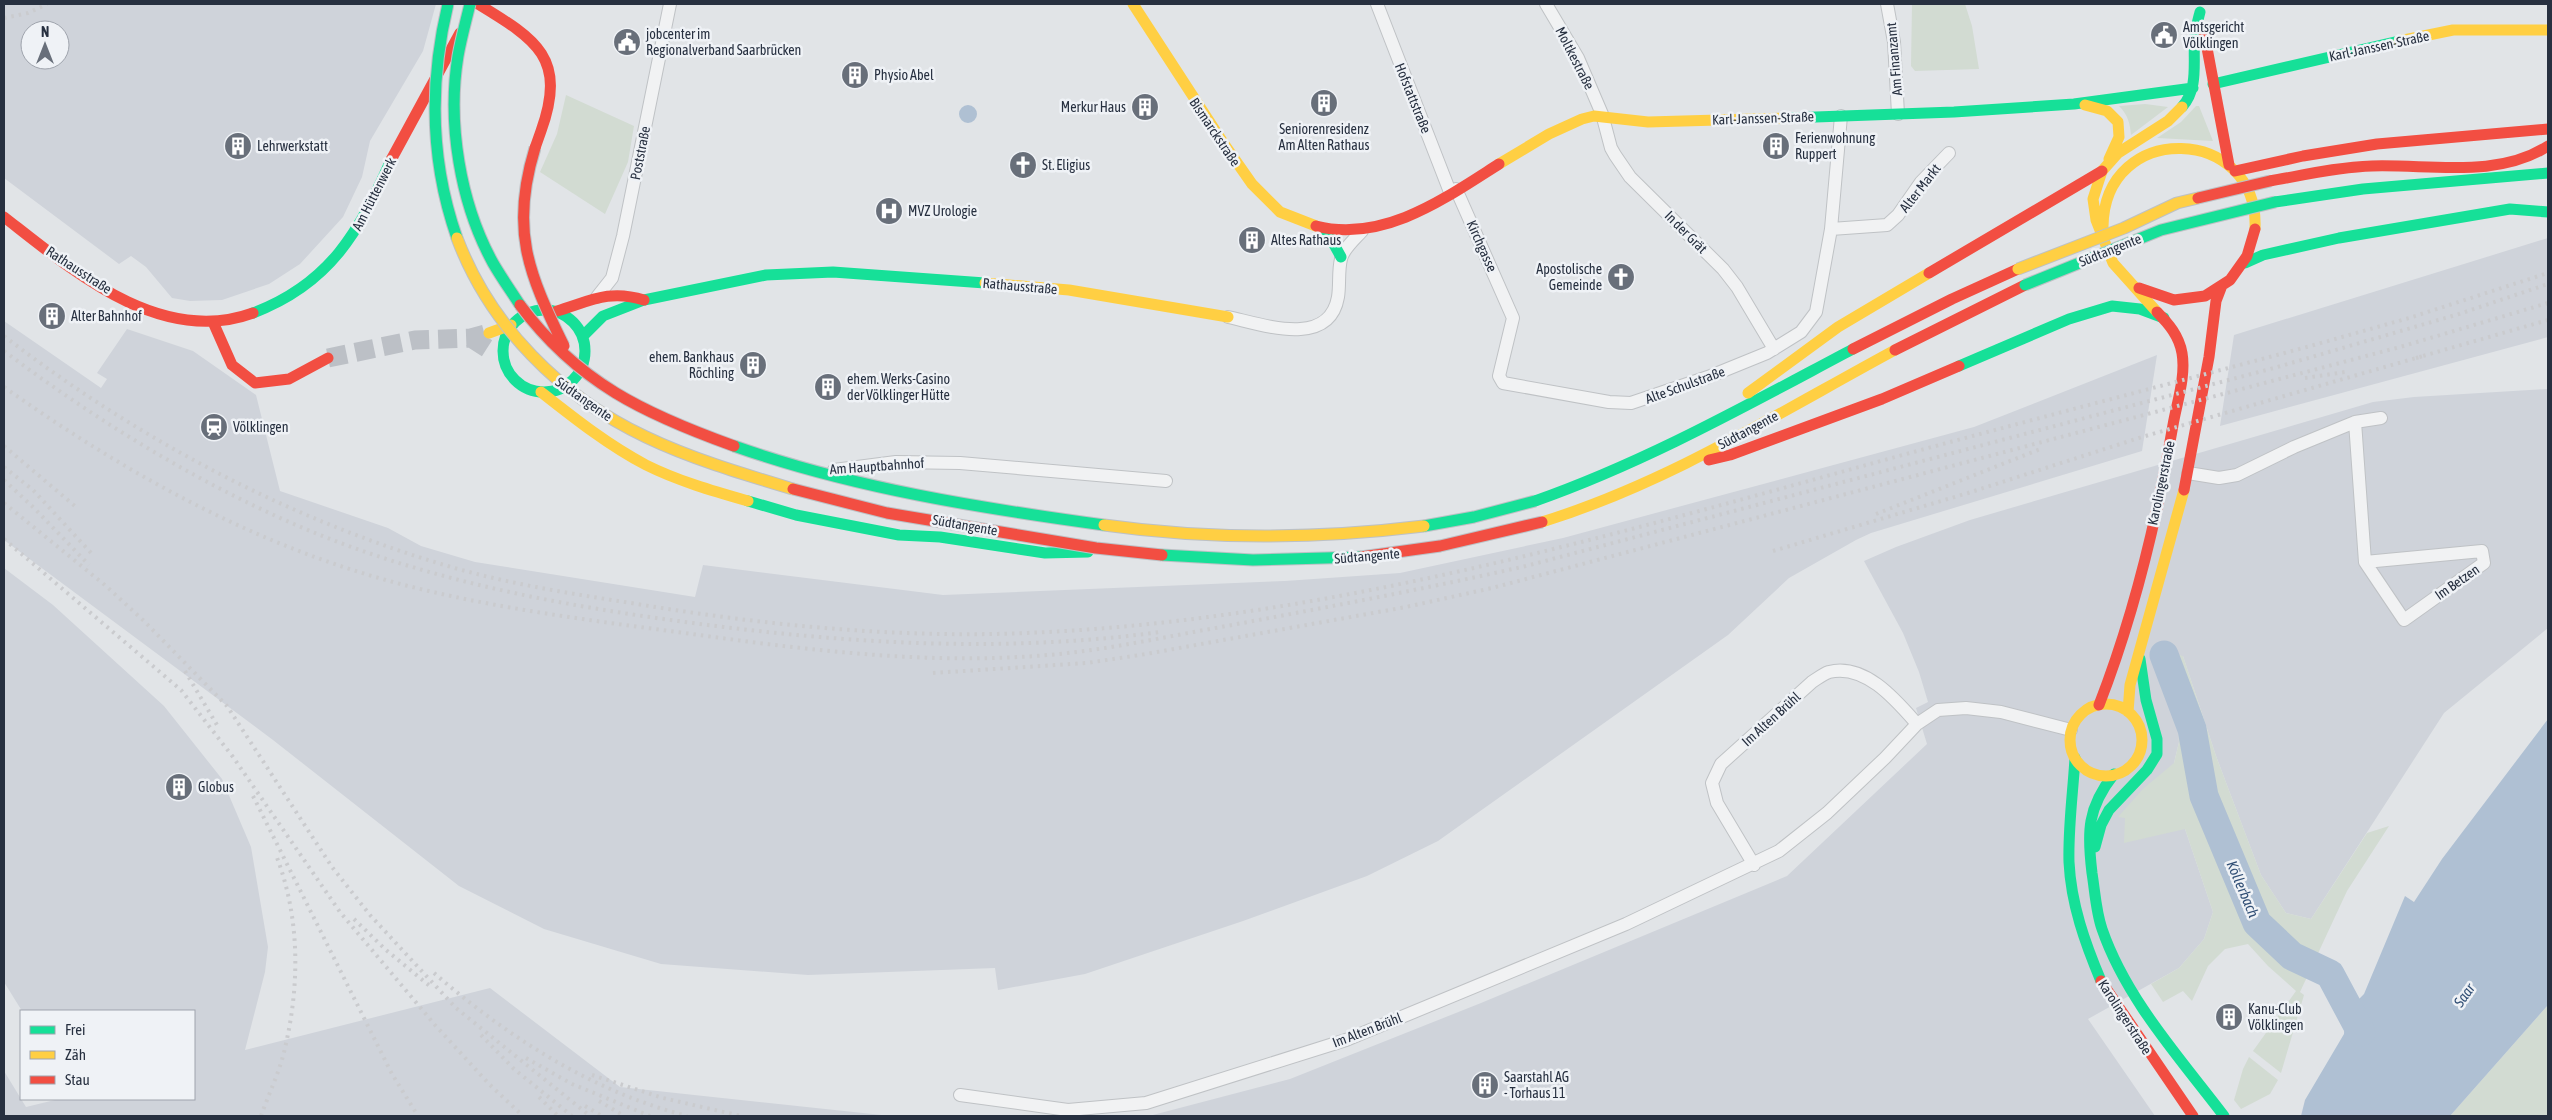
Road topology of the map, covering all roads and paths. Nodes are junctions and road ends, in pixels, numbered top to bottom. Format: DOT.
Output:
graph roads {
  1 [pos="448,4"];
  2 [pos="470,4"];
  3 [pos="477,4"];
  4 [pos="670,4"];
  5 [pos="1133,4"];
  6 [pos="1376,4"];
  7 [pos="1546,4"];
  8 [pos="1887,4"];
  9 [pos="2200,8"];
  10 [pos="2548,30"];
  11 [pos="2213,84"];
  12 [pos="2193,88"];
  13 [pos="2074,104"];
  14 [pos="2216,110"];
  15 [pos="1602,114"];
  16 [pos="1898,114"];
  17 [pos="1841,116"];
  18 [pos="2548,129"];
  19 [pos="2548,146"];
  20 [pos="1949,153"];
  21 [pos="2232,168"];
  22 [pos="2102,171"];
  23 [pos="2548,173"];
  24 [pos="1453,191"];
  25 [pos="2548,212"];
  26 [pos="4,217"];
  27 [pos="1831,229"];
  28 [pos="1326,230"];
  29 [pos="1362,231"];
  30 [pos="2104,240"];
  31 [pos="1341,257"];
  32 [pos="2245,263"];
  33 [pos="2124,276"];
  34 [pos="2221,288"];
  35 [pos="597,297"];
  36 [pos="644,300"];
  37 [pos="557,311"];
  38 [pos="1228,317"];
  39 [pos="2164,318"];
  40 [pos="214,322"];
  41 [pos="511,325"];
  42 [pos="489,332"];
  43 [pos="583,336"];
  44 [pos="1774,349"];
  45 [pos="493,352"];
  46 [pos="328,358"];
  47 [pos="503,359"];
  48 [pos="579,365"];
  49 [pos="1503,383"];
  50 [pos="541,392"];
  51 [pos="2381,418"];
  52 [pos="2355,422"];
  53 [pos="1691,435"];
  54 [pos="1674,470"];
  55 [pos="2188,474"];
  56 [pos="1166,480"];
  57 [pos="1115,551"];
  58 [pos="2365,562"];
  59 [pos="2138,653"];
  60 [pos="2099,704"];
  61 [pos="2128,712"];
  62 [pos="1917,724"];
  63 [pos="2071,730"];
  64 [pos="2075,758"];
  65 [pos="2114,774"];
  66 [pos="2091,863"];
  67 [pos="1754,865"];
  68 [pos="960,1095"];
  69 [pos="2193,1116"];
  70 [pos="2224,1116"];
  1 -- 57 [label="main road, Südtangente, bridge"];
  2 -- 48 [label="main road, Südtangente, bridge"];
  3 -- 40 [label="main road, Am Hüttenwerk"];
  3 -- 48 [label="main road, bridge"];
  4 -- 35 [label="street, Poststraße"];
  5 -- 28 [label="main road, Bismarckstraße"];
  6 -- 24 [label="street, Hofstattstraße"];
  7 -- 15 [label="street, Moltkestraße"];
  8 -- 16 [label="street, Am Finanzamt"];
  9 -- 11 [label="main road"];
  9 -- 12 [label="main road"];
  10 -- 11 [label="main road, Karl-Janssen-Straße"];
  11 -- 14 [label="main road"];
  12 -- 13 [label="main road, Karl-Janssen-Straße"];
  12 -- 14 [label="main road"];
  12 -- 22 [label="main road, Karolingerstraße"];
  13 -- 16 [label="main road, Karl-Janssen-Straße"];
  13 -- 22 [label="main road"];
  14 -- 21 [label="main road"];
  15 -- 17 [label="main road, Karl-Janssen-Straße"];
  15 -- 24 [label="main road"];
  15 -- 44 [label="street, In der Grät"];
  16 -- 17 [label="main road, Karl-Janssen-Straße"];
  17 -- 27 [label="street"];
  18 -- 21 [label="main road"];
  19 -- 53 [label="main road, Südtangente, bridge"];
  20 -- 27 [label="street, Alter Markt"];
  21 -- 30 [label="main road, Karolingerstraße"];
  21 -- 32 [label="main road, Karolingerstraße"];
  22 -- 30 [label="main road, Karolingerstraße"];
  22 -- 53 [label="main road"];
  23 -- 54 [label="main road, Südtangente, bridge"];
  24 -- 29 [label="main road"];
  24 -- 49 [label="street, Kirchgasse"];
  25 -- 32 [label="main road"];
  26 -- 40 [label="main road, Rathausstraße"];
  27 -- 44 [label="street"];
  28 -- 29 [label="main road"];
  28 -- 31 [label="main road"];
  29 -- 31 [label="street"];
  30 -- 33 [label="main road, Karolingerstraße"];
  31 -- 38 [label="street, Rathausstraße"];
  32 -- 34 [label="main road, Karolingerstraße"];
  33 -- 34 [label="main road, Karolingerstraße"];
  33 -- 39 [label="main road, Karolingerstraße"];
  34 -- 55 [label="main road, Karolingerstraße"];
  35 -- 36 [label="main road, Rathausstraße"];
  35 -- 37 [label="main road, Rathausstraße"];
  36 -- 38 [label="main road, Rathausstraße"];
  36 -- 43 [label="main road, Rathausstraße"];
  37 -- 41 [label="main road, Rathausstraße"];
  37 -- 43 [label="main road"];
  39 -- 54 [label="main road"];
  39 -- 60 [label="main road, Karolingerstraße"];
  40 -- 46 [label="main road"];
  41 -- 42 [label="main road, Rathausstraße"];
  41 -- 47 [label="main road"];
  43 -- 48 [label="main road"];
  44 -- 49 [label="street, Alte Schulstraße"];
  45 -- 47 [label="main road"];
  47 -- 50 [label="main road"];
  48 -- 50 [label="main road"];
  48 -- 53 [label="main road, Südtangente, bridge"];
  48 -- 56 [label="street, Am Hauptbahnhof"];
  50 -- 57 [label="main road, bridge"];
  51 -- 52 [label="street"];
  52 -- 55 [label="street"];
  52 -- 58 [label="street, Im Betzen"];
  54 -- 57 [label="main road, Südtangente, bridge"];
  55 -- 59 [label="main road, Karolingerstraße"];
  58 -- 58 [label="street, Im Betzen"];
  59 -- 61 [label="main road, Karolingerstraße"];
  59 -- 66 [label="main road"];
  60 -- 61 [label="main road"];
  60 -- 63 [label="main road"];
  61 -- 65 [label="main road"];
  62 -- 63 [label="street, Im Alten Brühl"];
  62 -- 67 [label="street, Im Alten Brühl"];
  62 -- 67 [label="street, Im Alten Brühl"];
  63 -- 64 [label="main road"];
  64 -- 65 [label="main road"];
  64 -- 69 [label="main road, Karolingerstraße"];
  65 -- 66 [label="main road, Karolingerstraße"];
  66 -- 70 [label="main road, Karolingerstraße"];
  67 -- 68 [label="street, Im Alten Brühl"];
}
